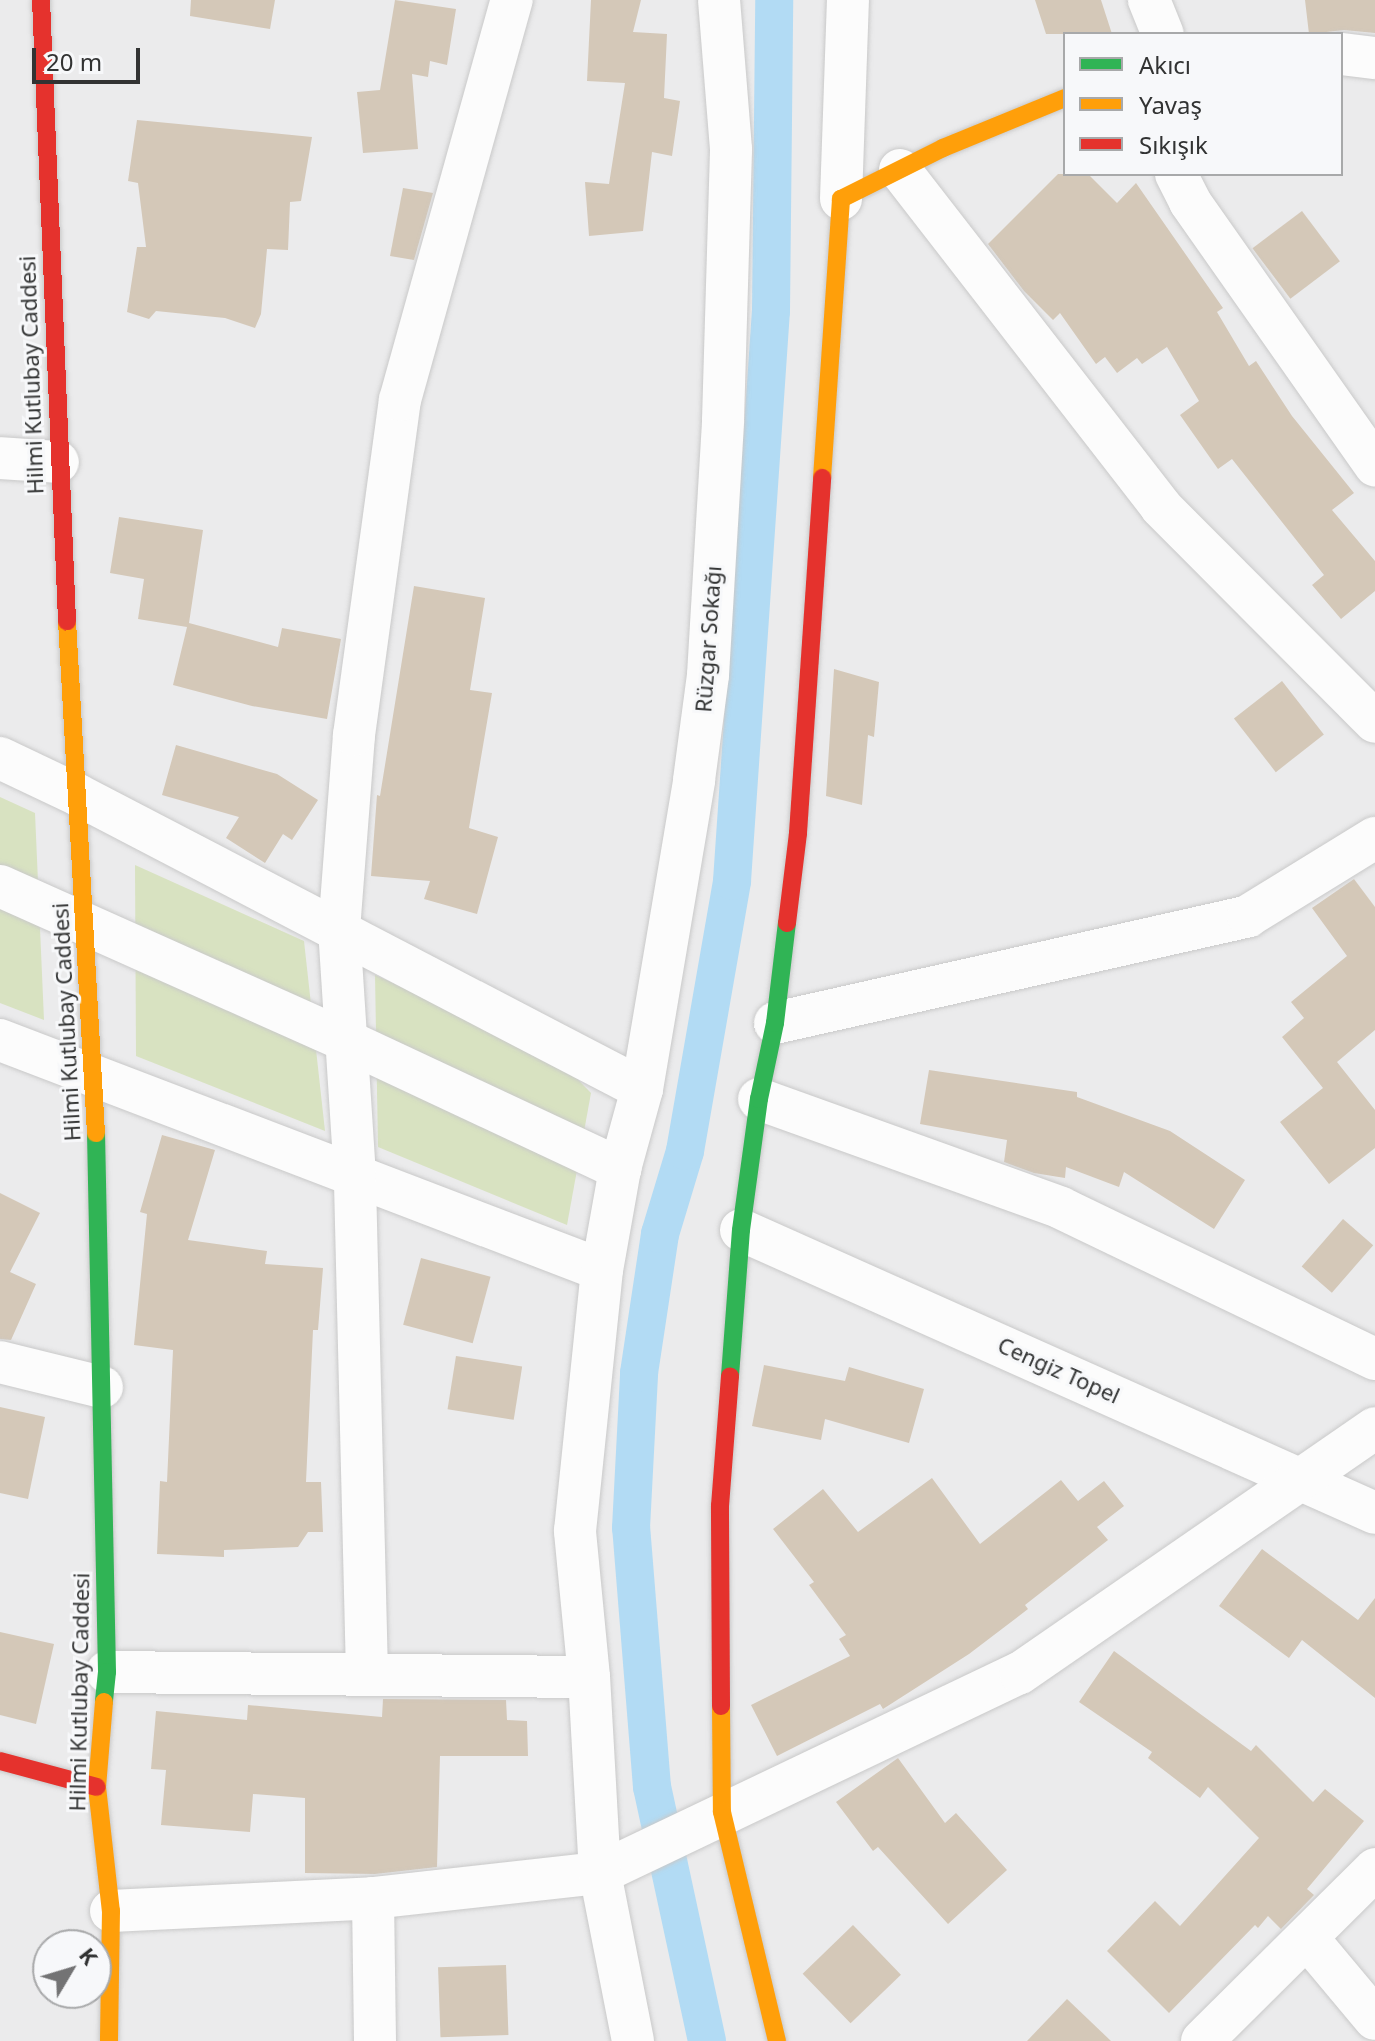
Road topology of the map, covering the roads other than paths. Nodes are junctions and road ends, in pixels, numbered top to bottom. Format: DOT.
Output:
graph roads {
  1 [pos="41,0"];
  2 [pos="512,0"];
  3 [pos="719,0"];
  4 [pos="848,0"];
  5 [pos="1149,0"];
  6 [pos="1162,32"];
  7 [pos="1343,54"];
  8 [pos="1375,58"];
  9 [pos="1063,99"];
  10 [pos="900,170"];
  11 [pos="1177,176"];
  12 [pos="841,199"];
  13 [pos="0,458"];
  14 [pos="58,462"];
  15 [pos="1375,465"];
  16 [pos="1375,722"];
  17 [pos="0,758"];
  18 [pos="78,795"];
  19 [pos="1375,838"];
  20 [pos="0,886"];
  21 [pos="84,924"];
  22 [pos="339,930"];
  23 [pos="775,1023"];
  24 [pos="0,1040"];
  25 [pos="347,1041"];
  26 [pos="93,1077"];
  27 [pos="642,1089"];
  28 [pos="759,1099"];
  29 [pos="620,1169"];
  30 [pos="355,1176"];
  31 [pos="741,1230"];
  32 [pos="602,1270"];
  33 [pos="1375,1359"];
  34 [pos="0,1362"];
  35 [pos="102,1387"];
  36 [pos="1375,1428"];
  37 [pos="1302,1478"];
  38 [pos="1375,1513"];
  39 [pos="107,1672"];
  40 [pos="367,1674"];
  41 [pos="589,1677"];
  42 [pos="0,1761"];
  43 [pos="97,1787"];
  44 [pos="722,1812"];
  45 [pos="1375,1869"];
  46 [pos="600,1873"];
  47 [pos="373,1898"];
  48 [pos="111,1911"];
  49 [pos="1308,1939"];
  50 [pos="1375,2019"];
  51 [pos="109,2041"];
  52 [pos="375,2041"];
  53 [pos="633,2041"];
  54 [pos="777,2041"];
  55 [pos="1202,2041"];
  1 -- 14 [label="street, Hilmi Kutlubay Caddesi"];
  2 -- 22 [label="street"];
  3 -- 27 [label="street, Rüzgar Sokağı"];
  4 -- 12 [label="street"];
  5 -- 6 [label="street"];
  7 -- 8 [label="street"];
  9 -- 10 [label="street"];
  10 -- 12 [label="street"];
  10 -- 16 [label="street"];
  11 -- 15 [label="street"];
  12 -- 23 [label="street"];
  13 -- 14 [label="street"];
  14 -- 18 [label="street, Hilmi Kutlubay Caddesi"];
  17 -- 18 [label="street"];
  18 -- 21 [label="street, Hilmi Kutlubay Caddesi"];
  18 -- 22 [label="street"];
  19 -- 23 [label="street"];
  20 -- 21 [label="street"];
  21 -- 25 [label="street"];
  21 -- 26 [label="street, Hilmi Kutlubay Caddesi"];
  22 -- 25 [label="street"];
  22 -- 27 [label="street"];
  23 -- 28 [label="street"];
  24 -- 26 [label="street"];
  25 -- 29 [label="street"];
  25 -- 30 [label="street"];
  26 -- 30 [label="street"];
  26 -- 35 [label="street, Hilmi Kutlubay Caddesi"];
  27 -- 29 [label="street, Rüzgar Sokağı"];
  28 -- 31 [label="street"];
  28 -- 33 [label="street"];
  29 -- 32 [label="street, Rüzgar Sokağı"];
  30 -- 32 [label="street"];
  30 -- 40 [label="street"];
  31 -- 37 [label="street, Cengiz Topel"];
  31 -- 44 [label="street"];
  32 -- 41 [label="street, Rüzgar Sokağı"];
  34 -- 35 [label="street"];
  35 -- 39 [label="street, Hilmi Kutlubay Caddesi"];
  36 -- 37 [label="street"];
  37 -- 38 [label="street, Cengiz Topel"];
  37 -- 44 [label="street"];
  39 -- 40 [label="street"];
  39 -- 43 [label="street, Hilmi Kutlubay Caddesi"];
  40 -- 41 [label="street"];
  41 -- 46 [label="street, Rüzgar Sokağı"];
  42 -- 43 [label="street"];
  43 -- 48 [label="street, Hilmi Kutlubay Caddesi"];
  44 -- 46 [label="street"];
  44 -- 54 [label="street"];
  45 -- 49 [label="street"];
  46 -- 47 [label="street"];
  46 -- 53 [label="street, Rüzgar Sokağı"];
  47 -- 48 [label="street"];
  47 -- 52 [label="street"];
  48 -- 51 [label="street, Hilmi Kutlubay Caddesi"];
  49 -- 50 [label="street"];
  49 -- 55 [label="street"];
}
